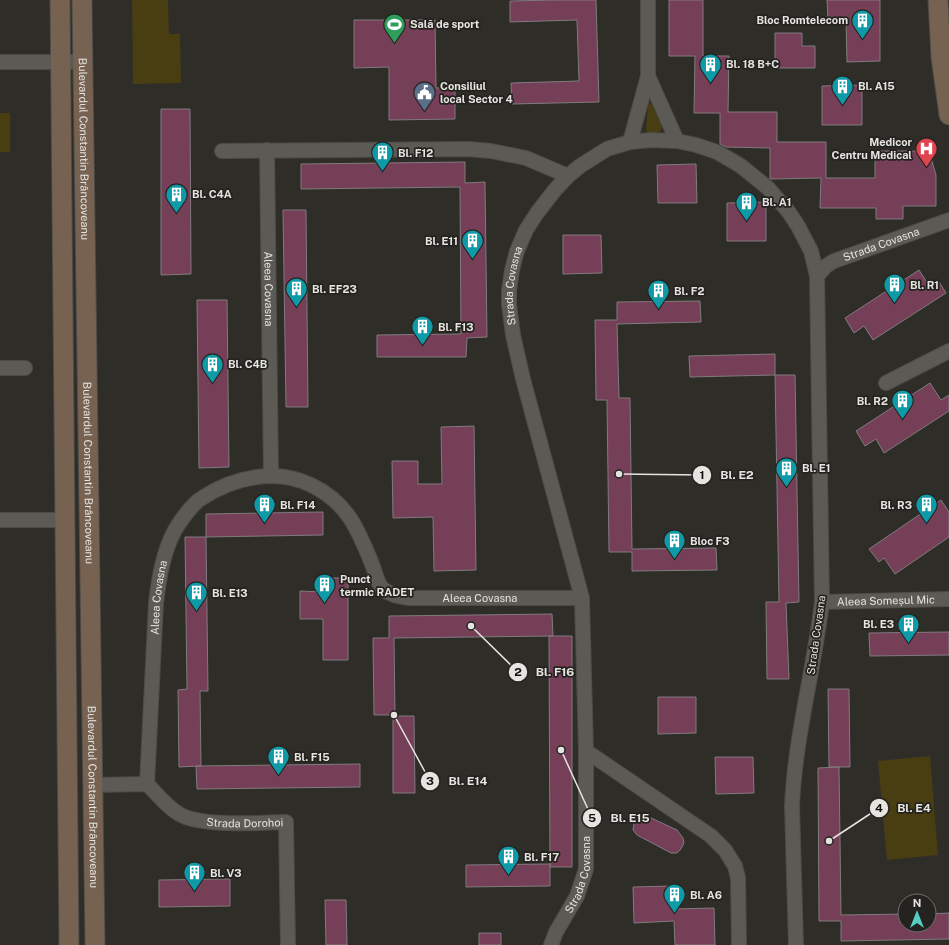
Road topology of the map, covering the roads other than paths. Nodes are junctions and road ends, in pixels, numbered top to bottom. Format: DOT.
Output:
graph roads {
  1 [pos="60,0"];
  2 [pos="82,0"];
  3 [pos="648,0"];
  4 [pos="938,0"];
  5 [pos="0,62"];
  6 [pos="61,62"];
  7 [pos="83,62"];
  8 [pos="648,76"];
  9 [pos="949,115"];
  10 [pos="677,141"];
  11 [pos="630,142"];
  12 [pos="267,150"];
  13 [pos="222,151"];
  14 [pos="568,176"];
  15 [pos="949,220"];
  16 [pos="817,276"];
  17 [pos="949,351"];
  18 [pos="0,368"];
  19 [pos="25,368"];
  20 [pos="886,383"];
  21 [pos="271,475"];
  22 [pos="0,520"];
  23 [pos="66,520"];
  24 [pos="582,598"];
  25 [pos="949,599"];
  26 [pos="822,602"];
  27 [pos="586,751"];
  28 [pos="147,784"];
  29 [pos="94,785"];
  30 [pos="70,945"];
  31 [pos="95,945"];
  32 [pos="288,945"];
  33 [pos="551,945"];
  34 [pos="739,945"];
  35 [pos="796,945"];
  1 -- 6 [label="main road, Bulevardul Constantin Brâncoveanu"];
  2 -- 7 [label="main road, Bulevardul Constantin Brâncoveanu"];
  3 -- 8 [label="street"];
  4 -- 9 [label="main road"];
  5 -- 6 [label="street"];
  6 -- 7 [label="street"];
  6 -- 23 [label="main road, Bulevardul Constantin Brâncoveanu"];
  7 -- 29 [label="main road, Bulevardul Constantin Brâncoveanu"];
  8 -- 10 [label="street"];
  8 -- 11 [label="street"];
  10 -- 11 [label="street, Strada Covasna"];
  10 -- 16 [label="street, Strada Covasna"];
  11 -- 14 [label="street, Strada Covasna"];
  12 -- 13 [label="street"];
  12 -- 14 [label="street"];
  12 -- 21 [label="street, Aleea Covasna"];
  14 -- 24 [label="street, Strada Covasna"];
  15 -- 16 [label="street, Strada Covasna"];
  16 -- 26 [label="street, Strada Covasna"];
  17 -- 20 [label="street"];
  18 -- 19 [label="street"];
  21 -- 24 [label="street, Aleea Covasna"];
  21 -- 28 [label="street, Aleea Covasna"];
  22 -- 23 [label="street"];
  23 -- 30 [label="main road, Bulevardul Constantin Brâncoveanu"];
  24 -- 27 [label="street, Strada Covasna"];
  25 -- 26 [label="street, Aleea Someșul Mic"];
  26 -- 35 [label="street, Strada Covasna"];
  27 -- 33 [label="street, Strada Covasna"];
  27 -- 34 [label="street"];
  28 -- 29 [label="street"];
  28 -- 32 [label="street, Strada Dorohoi"];
  29 -- 31 [label="main road, Bulevardul Constantin Brâncoveanu"];
}
